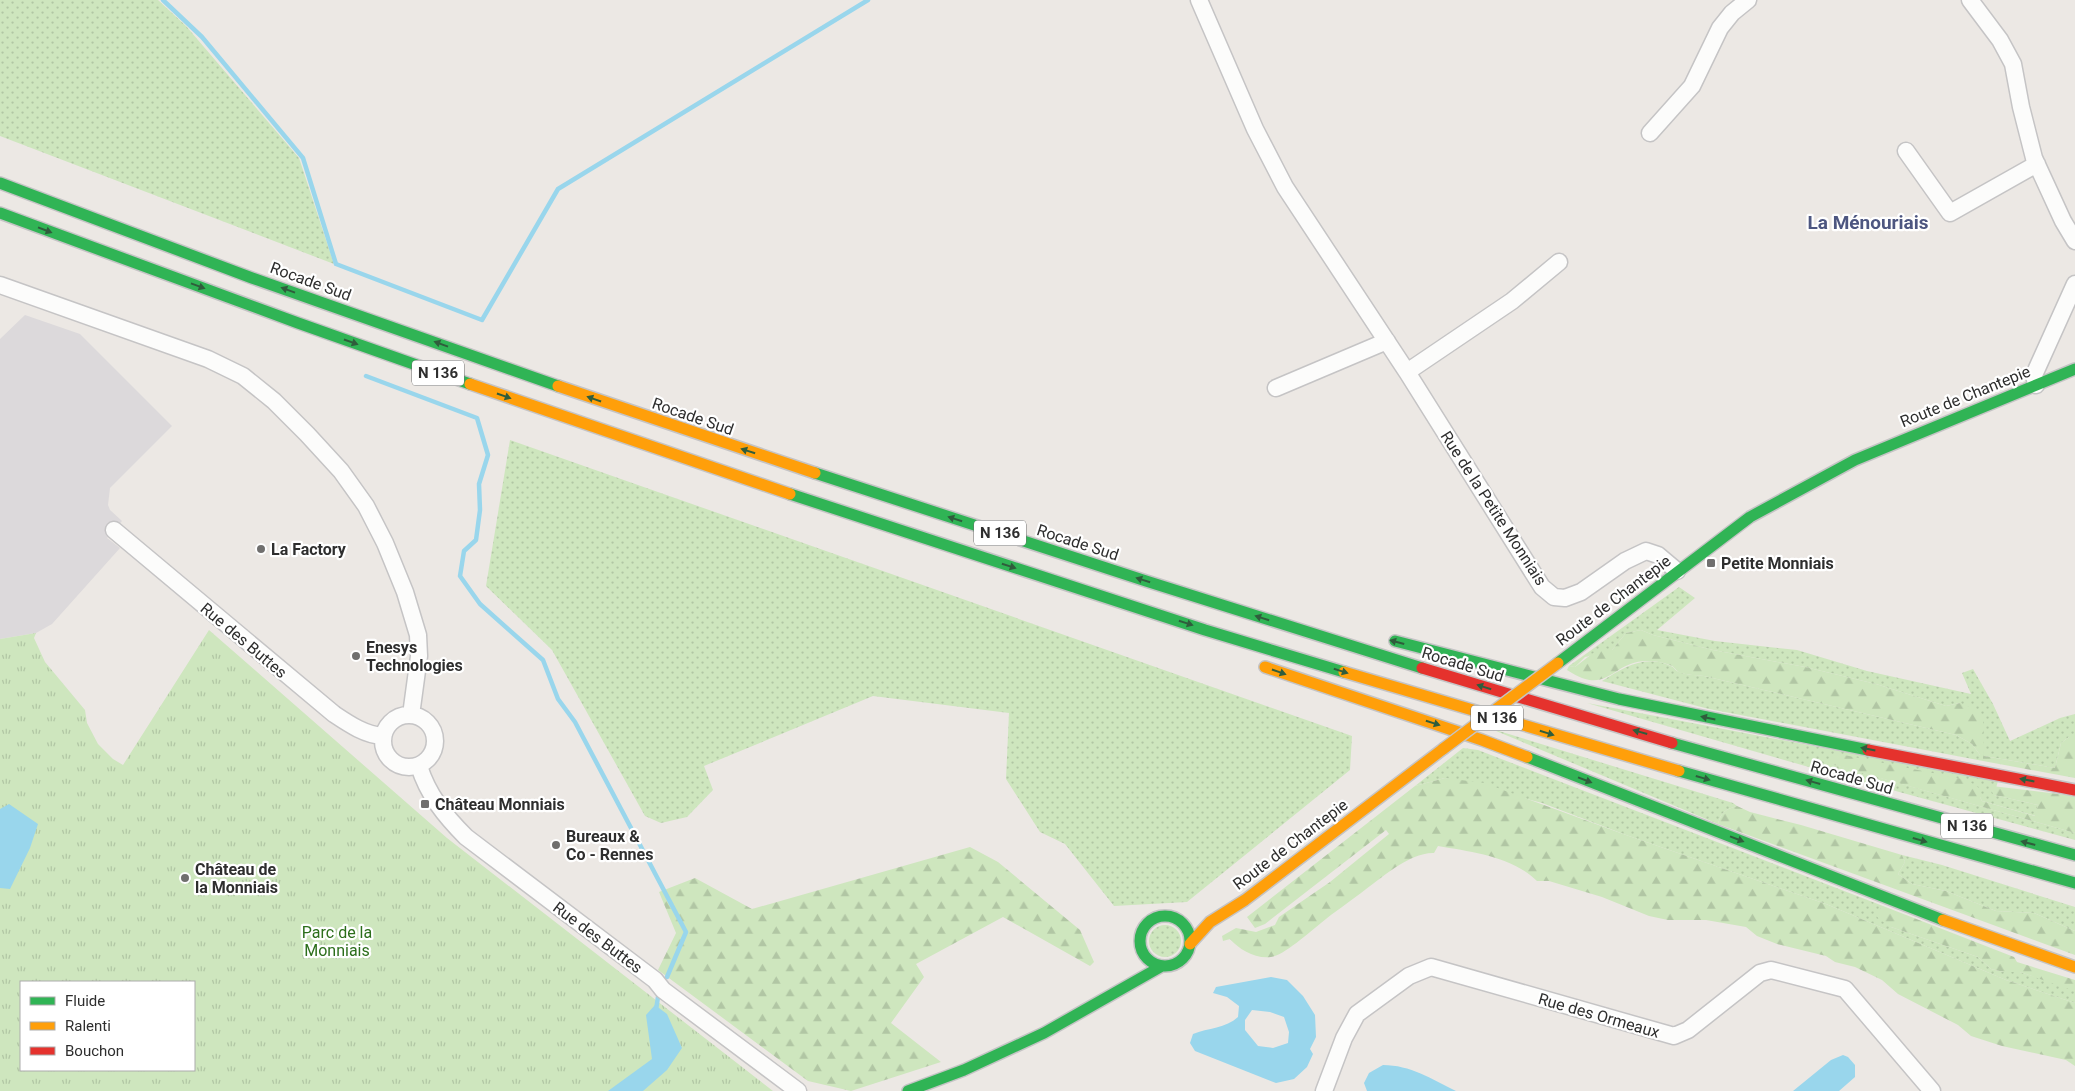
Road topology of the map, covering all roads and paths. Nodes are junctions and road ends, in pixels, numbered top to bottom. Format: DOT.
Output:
graph roads {
  1 [pos="1199,0"];
  2 [pos="1748,0"];
  3 [pos="1970,0"];
  4 [pos="1650,133"];
  5 [pos="1906,151"];
  6 [pos="2037,164"];
  7 [pos="0,183"];
  8 [pos="0,212"];
  9 [pos="2075,241"];
  10 [pos="1559,262"];
  11 [pos="2075,284"];
  12 [pos="0,285"];
  13 [pos="1386,341"];
  14 [pos="2075,369"];
  15 [pos="1407,372"];
  16 [pos="2036,385"];
  17 [pos="1276,388"];
  18 [pos="114,530"];
  19 [pos="1677,571"];
  20 [pos="1206,600"];
  21 [pos="1245,600"];
  22 [pos="1123,603"];
  23 [pos="1187,637"];
  24 [pos="1386,638"];
  25 [pos="1258,664"];
  26 [pos="411,715"];
  27 [pos="383,736"];
  28 [pos="419,766"];
  29 [pos="2075,790"];
  30 [pos="2075,855"];
  31 [pos="2033,872"];
  32 [pos="2075,883"];
  33 [pos="2061,892"];
  34 [pos="1181,921"];
  35 [pos="1210,922"];
  36 [pos="1190,944"];
  37 [pos="1141,949"];
  38 [pos="1162,966"];
  39 [pos="2075,967"];
  40 [pos="1133,981"];
  41 [pos="798,1091"];
  42 [pos="908,1091"];
  43 [pos="1324,1091"];
  44 [pos="1932,1091"];
  1 -- 13 [label="street, Rue de la Petite Monniais"];
  2 -- 4 [label="street"];
  3 -- 6 [label="street"];
  5 -- 6 [label="street"];
  6 -- 9 [label="street"];
  20 -- 7 [label="main road, Rocade Sud / N 136, one-way"];
  8 -- 22 [label="main road, N 136, one-way"];
  10 -- 15 [label="street"];
  11 -- 16 [label="street"];
  12 -- 26 [label="street"];
  13 -- 15 [label="street, Rue de la Petite Monniais"];
  13 -- 17 [label="street"];
  14 -- 16 [label="main road, Route de Chantepie"];
  15 -- 19 [label="street, Rue de la Petite Monniais"];
  16 -- 19 [label="main road, Route de Chantepie"];
  18 -- 27 [label="street, Rue des Buttes"];
  19 -- 35 [label="main road, Route de Chantepie, bridge"];
  20 -- 21 [label="main road"];
  30 -- 20 [label="main road, Rocade Sud / N 136, one-way"];
  22 -- 23 [label="main road"];
  22 -- 31 [label="main road, N 136, one-way"];
  29 -- 24 [label="main road, one-way"];
  25 -- 39 [label="main road, one-way"];
  26 -- 27 [label="street"];
  26 -- 28 [label="street"];
  27 -- 28 [label="street"];
  28 -- 41 [label="street, Rue des Buttes"];
  31 -- 32 [label="main road, N 136"];
  31 -- 33 [label="main road"];
  34 -- 35 [label="main road"];
  34 -- 36 [label="main road"];
  34 -- 37 [label="main road"];
  35 -- 36 [label="main road, Route de Chantepie"];
  36 -- 38 [label="main road"];
  37 -- 38 [label="main road"];
  37 -- 40 [label="main road"];
  38 -- 40 [label="main road"];
  40 -- 42 [label="main road"];
  43 -- 44 [label="street, Rue des Ormeaux"];
}
